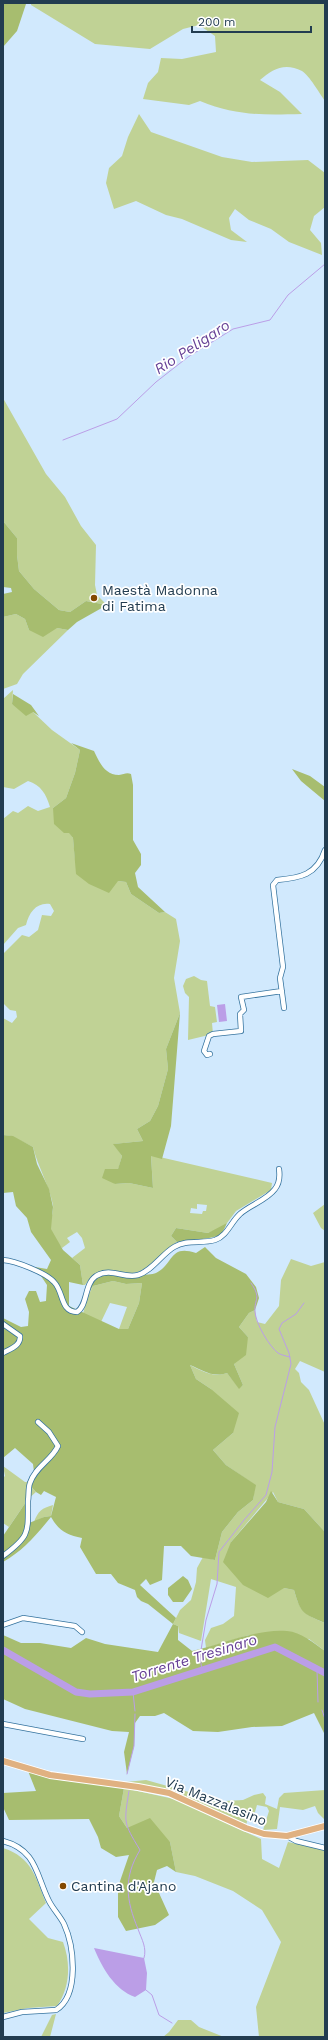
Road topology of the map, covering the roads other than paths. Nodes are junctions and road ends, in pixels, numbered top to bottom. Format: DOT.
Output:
graph roads {
  1 [pos="325,850"];
  2 [pos="282,991"];
  3 [pos="284,1008"];
  4 [pos="210,1054"];
  5 [pos="279,1169"];
  6 [pos="3,1260"];
  7 [pos="3,1324"];
  8 [pos="3,1353"];
  9 [pos="38,1422"];
  10 [pos="3,1556"];
  11 [pos="3,1625"];
  12 [pos="82,1632"];
  13 [pos="3,1724"];
  14 [pos="83,1739"];
  15 [pos="3,1761"];
  16 [pos="325,1826"];
  17 [pos="287,1836"];
  18 [pos="3,1841"];
  19 [pos="325,1848"];
  20 [pos="3,2017"];
  1 -- 2 [label="street"];
  2 -- 3 [label="street"];
  2 -- 4 [label="street"];
  5 -- 6 [label="street"];
  7 -- 8 [label="street"];
  9 -- 10 [label="street"];
  11 -- 12 [label="street"];
  13 -- 14 [label="street"];
  15 -- 17 [label="main road, Via Mazzalasino"];
  16 -- 17 [label="main road, Via Mazzalasino"];
  17 -- 19 [label="street"];
  18 -- 20 [label="street"];
}
